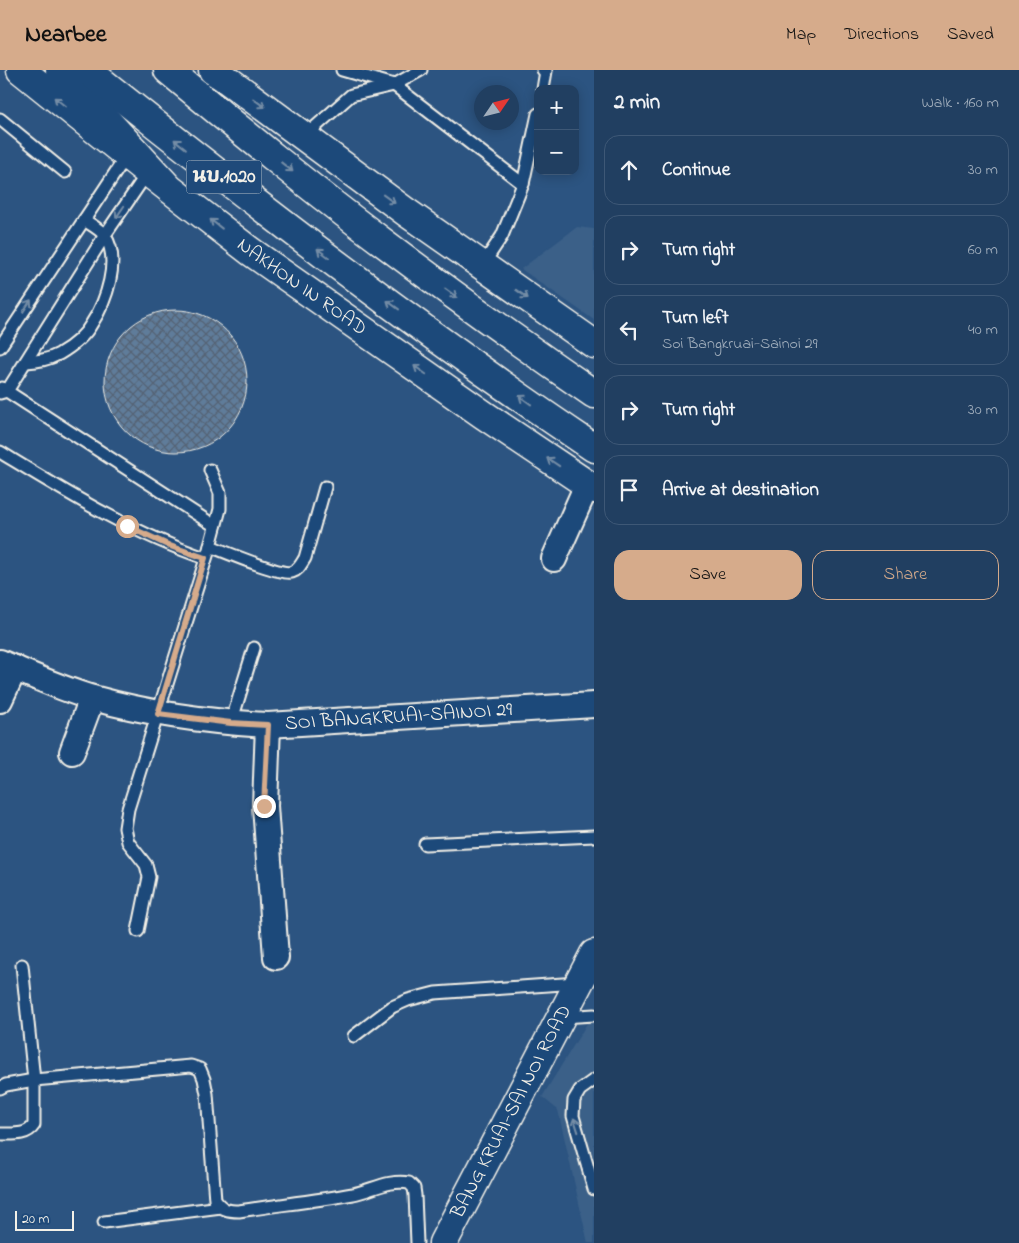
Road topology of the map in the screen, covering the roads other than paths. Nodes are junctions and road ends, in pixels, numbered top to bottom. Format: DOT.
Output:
graph roads {
  1 [pos="21,70"];
  2 [pos="60,70"];
  3 [pos="87,70"];
  4 [pos="168,70"];
  5 [pos="342,70"];
  6 [pos="421,70"];
  7 [pos="543,70"];
  8 [pos="216,71"];
  9 [pos="394,85"];
  10 [pos="544,85"];
  11 [pos="0,119"];
  12 [pos="535,130"];
  13 [pos="304,137"];
  14 [pos="127,155"];
  15 [pos="65,172"];
  16 [pos="158,179"];
  17 [pos="523,184"];
  18 [pos="84,220"];
  19 [pos="105,235"];
  20 [pos="482,266"];
  21 [pos="594,344"];
  22 [pos="0,347"];
  23 [pos="26,362"];
  24 [pos="2,390"];
  25 [pos="594,394"];
  26 [pos="594,448"];
  27 [pos="0,452"];
  28 [pos="210,470"];
  29 [pos="324,487"];
  30 [pos="591,487"];
  31 [pos="215,526"];
  32 [pos="210,546"];
  33 [pos="205,558"];
  34 [pos="554,559"];
  35 [pos="254,648"];
  36 [pos="7,665"];
  37 [pos="92,698"];
  38 [pos="0,700"];
  39 [pos="594,705"];
  40 [pos="158,714"];
  41 [pos="231,723"];
  42 [pos="268,725"];
  43 [pos="72,752"];
  44 [pos="594,836"];
  45 [pos="425,844"];
  46 [pos="138,931"];
  47 [pos="594,954"];
  48 [pos="276,957"];
  49 [pos="22,965"];
  50 [pos="579,983"];
  51 [pos="594,1016"];
  52 [pos="561,1017"];
  53 [pos="354,1036"];
  54 [pos="34,1080"];
  55 [pos="594,1080"];
  56 [pos="0,1088"];
  57 [pos="0,1134"];
  58 [pos="588,1146"];
  59 [pos="594,1189"];
  60 [pos="220,1207"];
  61 [pos="104,1222"];
  62 [pos="446,1241"];
  63 [pos="417,1243"];
  14 -- 1 [label="main road, NAKHON IN ROAD / นบ.1020, one-way"];
  2 -- 16 [label="main road"];
  26 -- 3 [label="main road, NAKHON IN ROAD / นบ.1020, one-way"];
  4 -- 25 [label="main road, นบ.1020, one-way"];
  5 -- 9 [label="lane"];
  6 -- 9 [label="lane"];
  7 -- 10 [label="lane"];
  8 -- 13 [label="main road, one-way"];
  9 -- 13 [label="lane"];
  9 -- 17 [label="lane"];
  11 -- 15 [label="lane"];
  12 -- 17 [label="lane"];
  13 -- 20 [label="main road, one-way"];
  14 -- 16 [label="main road, NAKHON IN ROAD / นบ.1020"];
  14 -- 18 [label="lane"];
  16 -- 19 [label="lane, one-way"];
  30 -- 16 [label="main road, NAKHON IN ROAD / นบ.1020, one-way"];
  17 -- 20 [label="lane"];
  18 -- 19 [label="lane"];
  22 -- 18 [label="lane, one-way"];
  19 -- 23 [label="lane"];
  19 -- 23 [label="lane"];
  20 -- 21 [label="main road, one-way"];
  23 -- 24 [label="lane"];
  24 -- 31 [label="lane"];
  27 -- 33 [label="lane"];
  28 -- 31 [label="lane"];
  29 -- 32 [label="lane"];
  30 -- 34 [label="street"];
  31 -- 32 [label="lane"];
  32 -- 33 [label="lane"];
  33 -- 40 [label="lane"];
  35 -- 41 [label="lane"];
  36 -- 37 [label="street, SOI BANGKRUAI-SAINOI 29"];
  36 -- 38 [label="street"];
  37 -- 40 [label="street, SOI BANGKRUAI-SAINOI 29"];
  37 -- 43 [label="street"];
  39 -- 42 [label="street, SOI BANGKRUAI-SAINOI 29"];
  40 -- 41 [label="street, SOI BANGKRUAI-SAINOI 29"];
  40 -- 46 [label="lane"];
  41 -- 42 [label="street, SOI BANGKRUAI-SAINOI 29"];
  42 -- 48 [label="street"];
  44 -- 45 [label="lane"];
  47 -- 50 [label="main road, BANG KRUAI-SAI NOI ROAD"];
  49 -- 54 [label="lane"];
  50 -- 52 [label="main road, BANG KRUAI-SAI NOI ROAD"];
  50 -- 53 [label="lane"];
  51 -- 52 [label="lane"];
  52 -- 62 [label="main road, BANG KRUAI-SAI NOI ROAD"];
  54 -- 56 [label="lane"];
  54 -- 57 [label="lane"];
  54 -- 60 [label="lane"];
  58 -- 55 [label="lane, one-way"];
  58 -- 59 [label="lane"];
  60 -- 61 [label="lane"];
  60 -- 63 [label="lane"];
}
